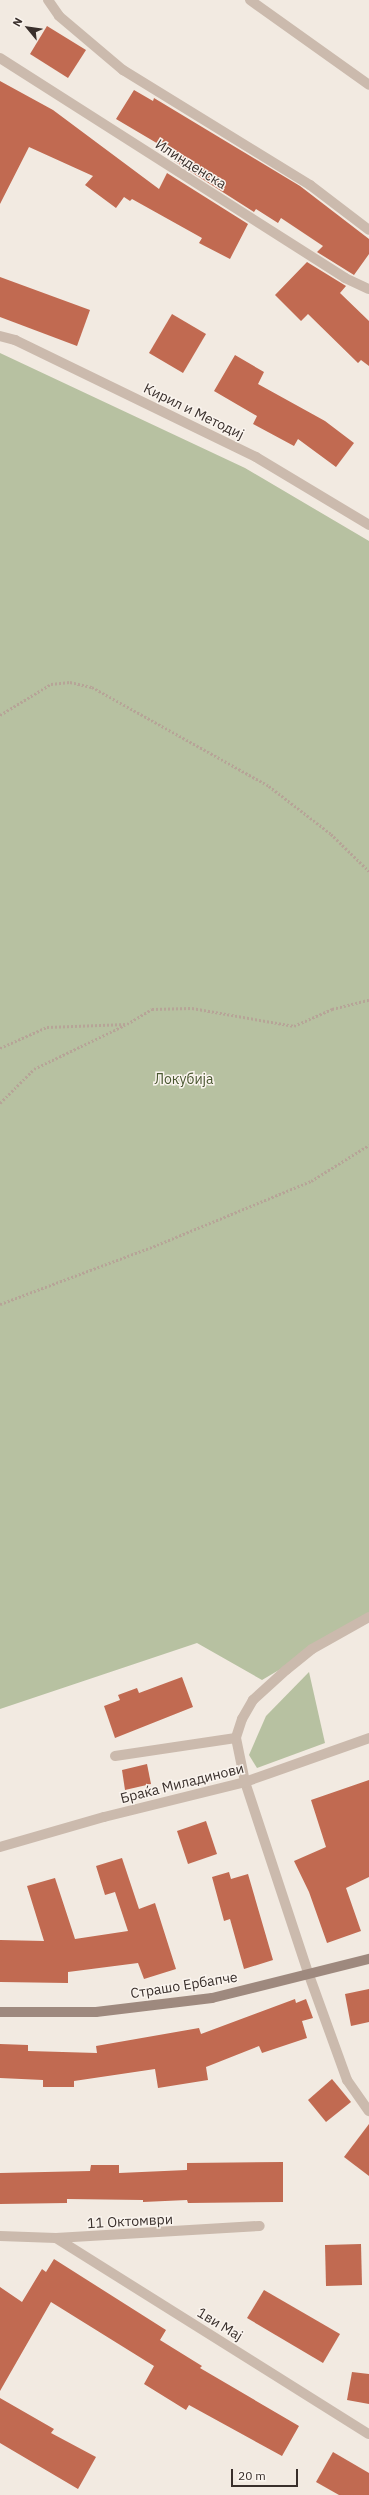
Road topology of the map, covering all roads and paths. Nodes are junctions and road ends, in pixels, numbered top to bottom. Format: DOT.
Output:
graph roads {
  1 [pos="48,0"];
  2 [pos="250,0"];
  3 [pos="0,58"];
  4 [pos="369,84"];
  5 [pos="369,230"];
  6 [pos="369,289"];
  7 [pos="0,336"];
  8 [pos="369,525"];
  9 [pos="0,715"];
  10 [pos="369,871"];
  11 [pos="369,1000"];
  12 [pos="127,1024"];
  13 [pos="0,1048"];
  14 [pos="0,1103"];
  15 [pos="369,1145"];
  16 [pos="0,1304"];
  17 [pos="369,1616"];
  18 [pos="236,1738"];
  19 [pos="369,1738"];
  20 [pos="115,1756"];
  21 [pos="245,1782"];
  22 [pos="0,1847"];
  23 [pos="369,1959"];
  24 [pos="309,1976"];
  25 [pos="0,2012"];
  26 [pos="369,2111"];
  27 [pos="260,2226"];
  28 [pos="0,2236"];
  29 [pos="56,2238"];
  30 [pos="369,2434"];
  1 -- 5 [label="street"];
  2 -- 4 [label="street"];
  3 -- 6 [label="street, Илинденска"];
  7 -- 8 [label="street, Кирил и Методиј"];
  9 -- 10 [label="path"];
  11 -- 12 [label="path"];
  12 -- 13 [label="path"];
  12 -- 14 [label="path"];
  15 -- 16 [label="path"];
  17 -- 18 [label="street"];
  18 -- 20 [label="street"];
  18 -- 21 [label="street"];
  19 -- 21 [label="street, Браќа Миладинови"];
  21 -- 22 [label="street, Браќа Миладинови"];
  21 -- 24 [label="street"];
  23 -- 24 [label="main road, Страшо Ербапче"];
  24 -- 25 [label="main road, Страшо Ербапче"];
  24 -- 26 [label="street"];
  27 -- 29 [label="street, 11 Октомври"];
  28 -- 29 [label="street, 11 Октомври"];
  29 -- 30 [label="street, 1ви Мај"];
}
